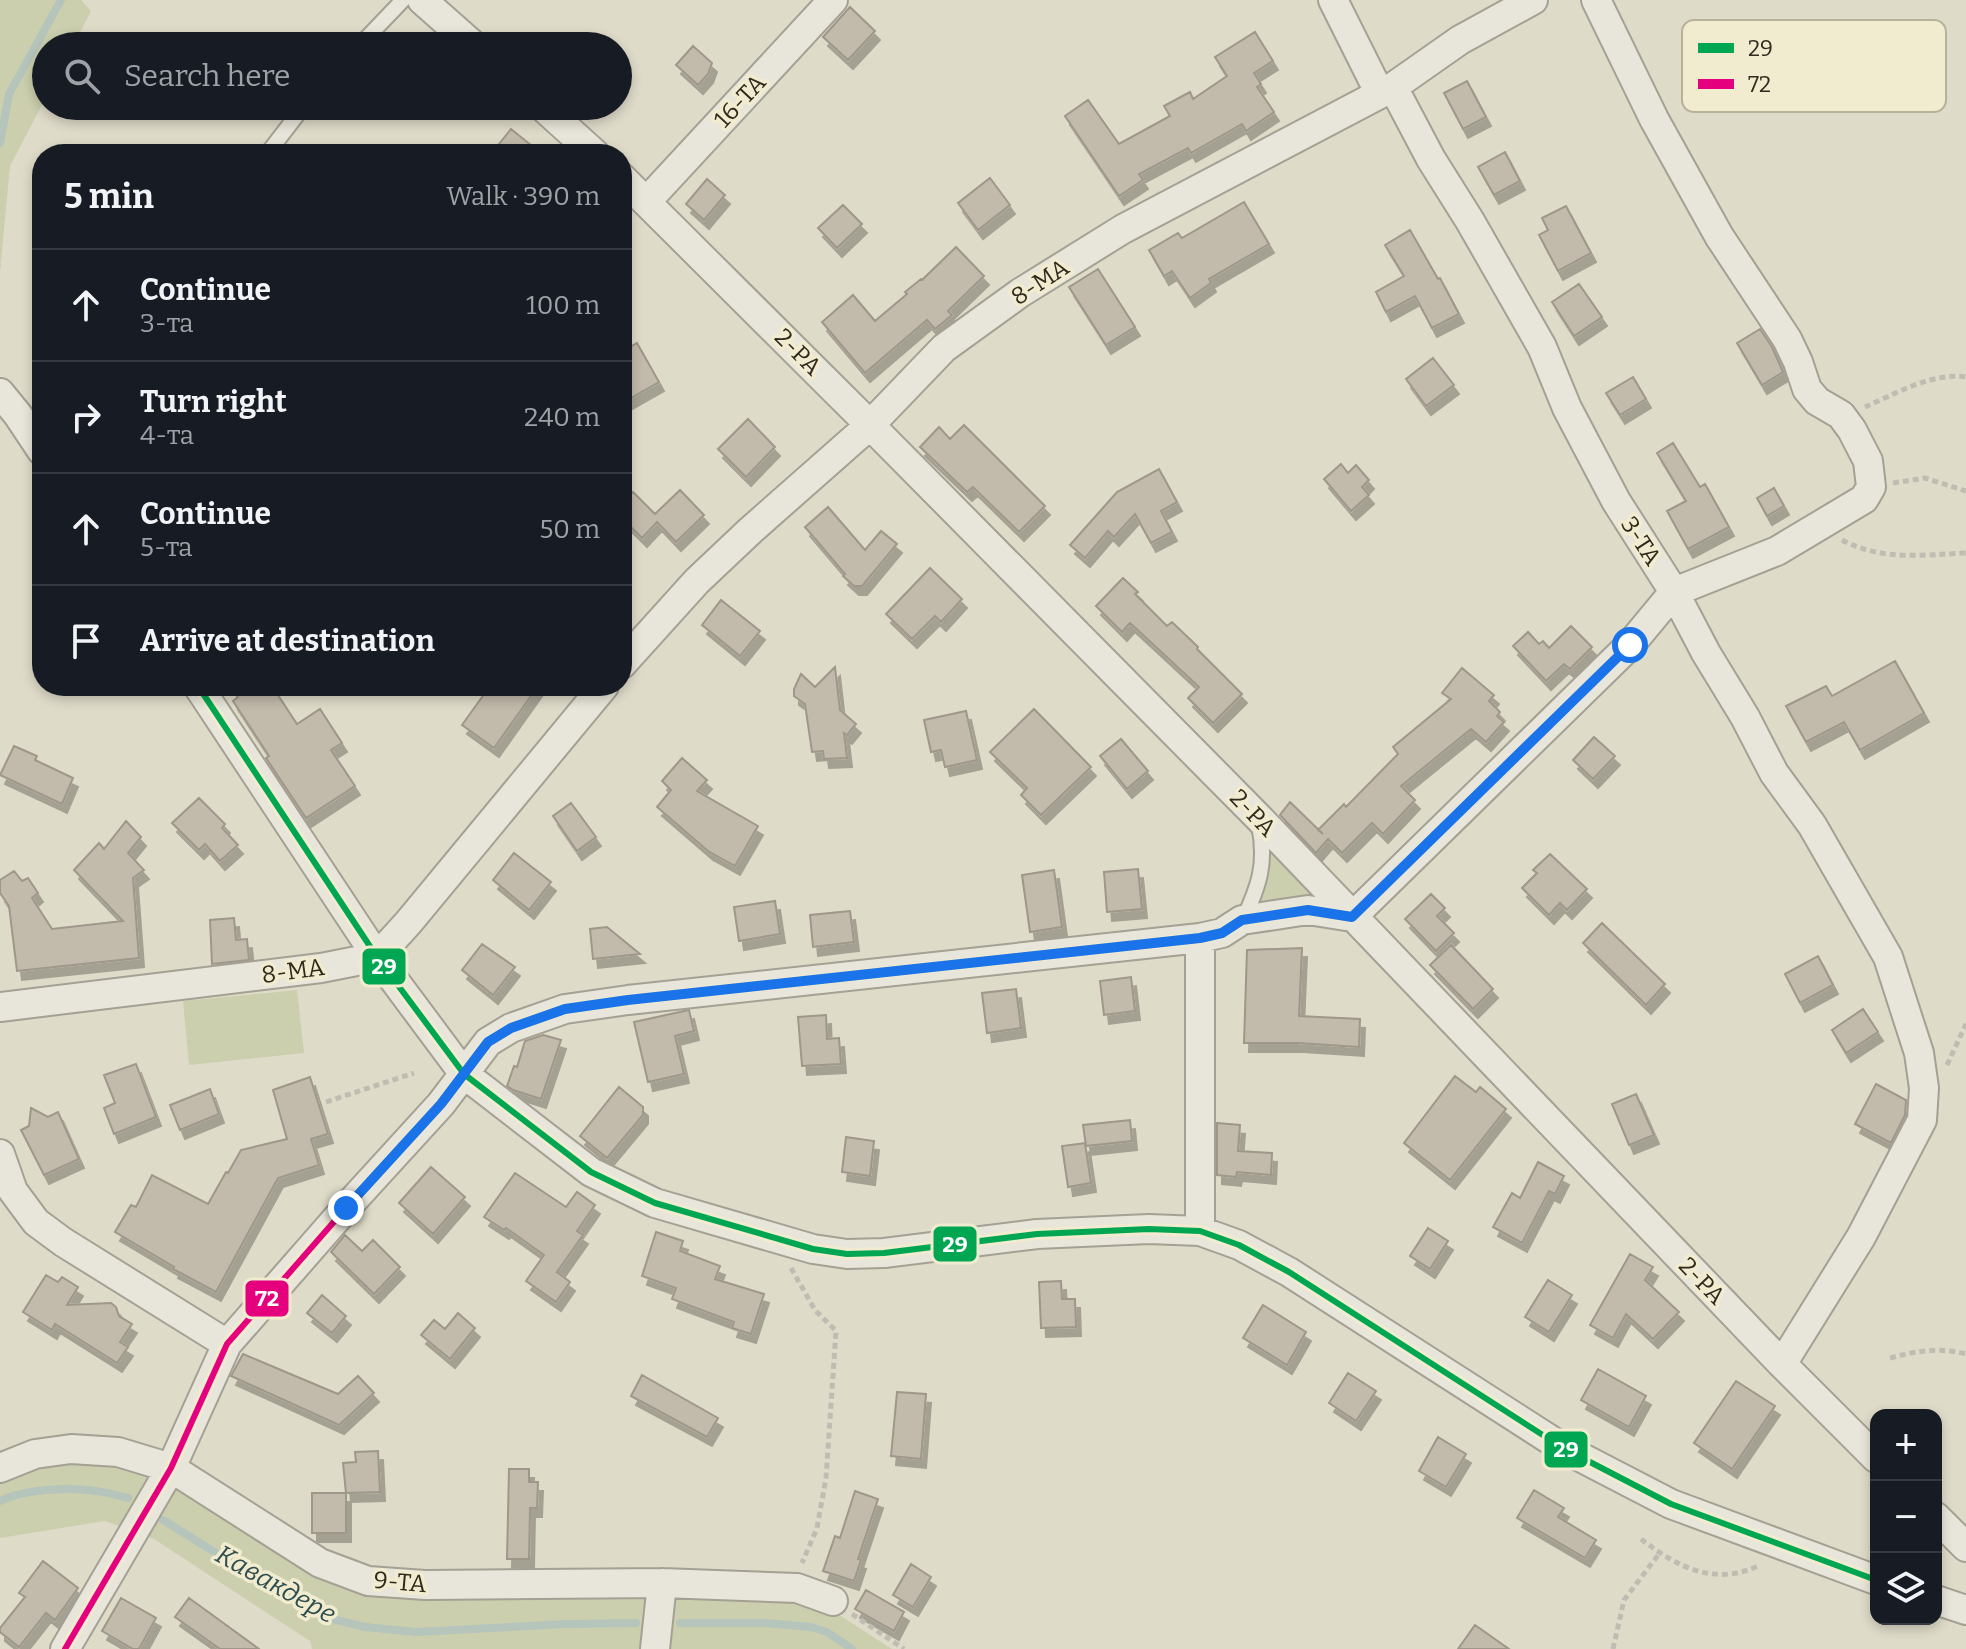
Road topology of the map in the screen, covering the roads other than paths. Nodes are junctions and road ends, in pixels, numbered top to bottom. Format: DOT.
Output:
graph roads {
  1 [pos="403,0"];
  2 [pos="422,0"];
  3 [pos="833,0"];
  4 [pos="1333,0"];
  5 [pos="1533,0"];
  6 [pos="1596,0"];
  7 [pos="372,32"];
  8 [pos="458,32"];
  9 [pos="1387,91"];
  10 [pos="293,120"];
  11 [pos="557,120"];
  12 [pos="275,144"];
  13 [pos="584,144"];
  14 [pos="632,187"];
  15 [pos="647,201"];
  16 [pos="0,393"];
  17 [pos="9,423"];
  18 [pos="870,425"];
  19 [pos="32,443"];
  20 [pos="1674,592"];
  21 [pos="632,653"];
  22 [pos="205,696"];
  23 [pos="596,696"];
  24 [pos="1257,816"];
  25 [pos="1352,917"];
  26 [pos="1242,920"];
  27 [pos="1200,938"];
  28 [pos="377,957"];
  29 [pos="0,1007"];
  30 [pos="464,1074"];
  31 [pos="0,1154"];
  32 [pos="1200,1231"];
  33 [pos="227,1344"];
  34 [pos="1782,1364"];
  35 [pos="1870,1452"];
  36 [pos="0,1468"];
  37 [pos="171,1468"];
  38 [pos="1942,1523"];
  39 [pos="1966,1547"];
  40 [pos="1870,1578"];
  41 [pos="662,1583"];
  42 [pos="833,1601"];
  43 [pos="1942,1602"];
  44 [pos="1966,1610"];
  45 [pos="65,1649"];
  46 [pos="655,1649"];
  1 -- 7 [label="lane"];
  2 -- 8 [label="street"];
  3 -- 15 [label="street, 16-ТА"];
  4 -- 9 [label="street, 3-ТА"];
  5 -- 9 [label="street, 8-МА"];
  6 -- 20 [label="street"];
  9 -- 18 [label="street, 8-МА"];
  9 -- 20 [label="street, 3-ТА"];
  10 -- 12 [label="lane"];
  11 -- 13 [label="street"];
  14 -- 15 [label="street, 2-РА"];
  15 -- 18 [label="street, 2-РА"];
  16 -- 17 [label="street"];
  17 -- 19 [label="street"];
  18 -- 21 [label="street, 8-МА"];
  18 -- 24 [label="street, 2-РА"];
  20 -- 25 [label="street, 3-ТА"];
  20 -- 34 [label="street"];
  22 -- 28 [label="street"];
  23 -- 28 [label="street"];
  24 -- 25 [label="street, 2-РА"];
  24 -- 26 [label="lane"];
  25 -- 26 [label="street"];
  25 -- 34 [label="street, 2-РА"];
  26 -- 27 [label="street"];
  27 -- 30 [label="street"];
  27 -- 32 [label="street"];
  28 -- 29 [label="street, 8-МА"];
  28 -- 30 [label="street"];
  30 -- 32 [label="street"];
  30 -- 33 [label="street"];
  31 -- 33 [label="street"];
  32 -- 40 [label="street"];
  33 -- 37 [label="street"];
  34 -- 35 [label="street, 2-РА"];
  36 -- 37 [label="street, 9-ТА"];
  37 -- 41 [label="street, 9-ТА"];
  37 -- 45 [label="street"];
  38 -- 39 [label="street"];
  41 -- 42 [label="street, 9-ТА"];
  41 -- 46 [label="street"];
  43 -- 44 [label="street"];
}
